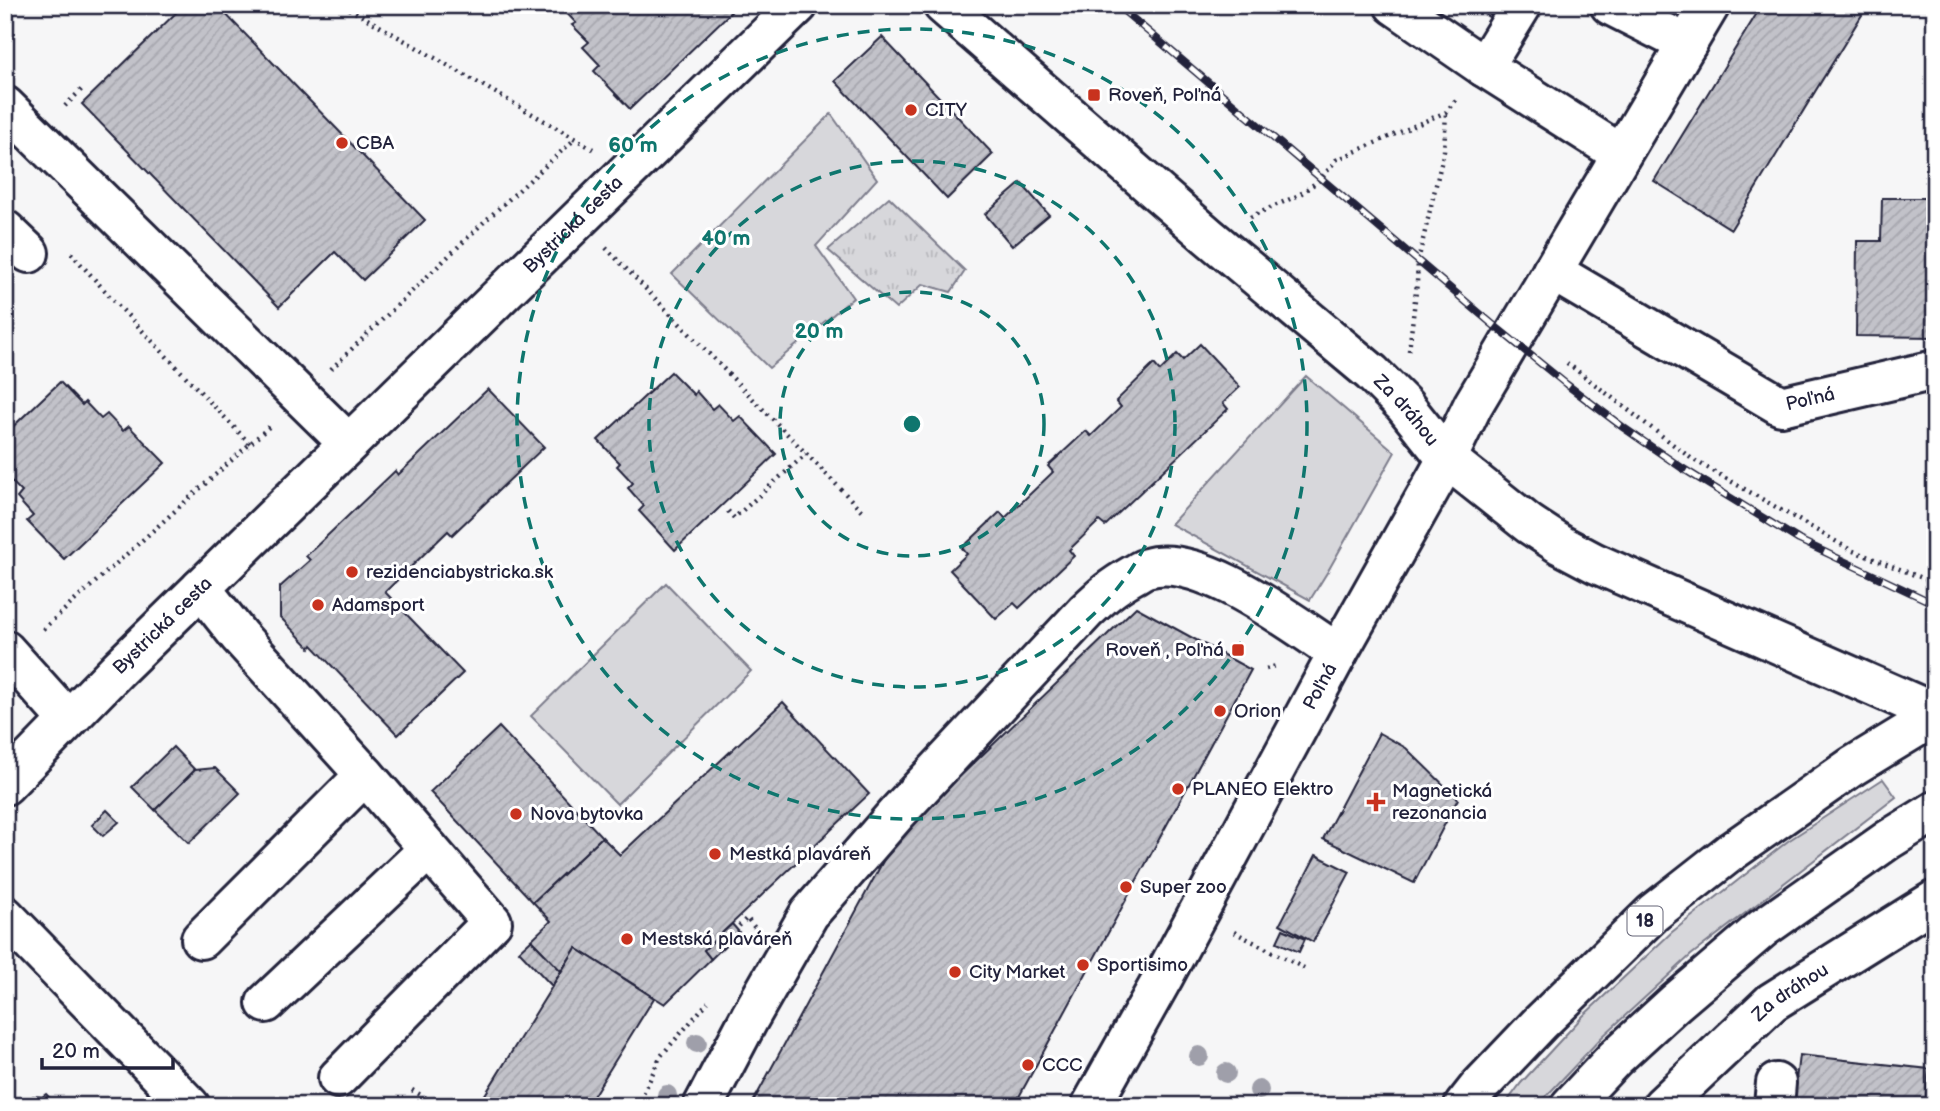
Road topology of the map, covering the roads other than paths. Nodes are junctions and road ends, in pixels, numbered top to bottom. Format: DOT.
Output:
graph roads {
  1 [pos="798,5"];
  2 [pos="943,5"];
  3 [pos="1394,5"];
  4 [pos="1522,5"];
  5 [pos="1610,5"];
  6 [pos="1710,5"];
  7 [pos="1687,44"];
  8 [pos="1484,67"];
  9 [pos="5,106"];
  10 [pos="1621,154"];
  11 [pos="1552,271"];
  12 [pos="1935,370"];
  13 [pos="348,443"];
  14 [pos="1447,459"];
  15 [pos="201,588"];
  16 [pos="5,650"];
  17 [pos="1338,653"];
  18 [pos="1935,715"];
  19 [pos="68,720"];
  20 [pos="365,775"];
  21 [pos="5,785"];
  22 [pos="1935,811"];
  23 [pos="429,849"];
  24 [pos="1935,900"];
  25 [pos="10,931"];
  26 [pos="201,939"];
  27 [pos="266,1003"];
  28 [pos="338,1078"];
  29 [pos="190,1106"];
  30 [pos="703,1106"];
  31 [pos="1091,1106"];
  32 [pos="1464,1106"];
  33 [pos="1570,1106"];
  34 [pos="1662,1106"];
  1 -- 13 [label="street, Bystrická cesta"];
  2 -- 14 [label="street, Za dráhou"];
  3 -- 8 [label="street"];
  4 -- 8 [label="street"];
  5 -- 7 [label="street"];
  6 -- 7 [label="street, Poľná"];
  7 -- 10 [label="street, Poľná"];
  8 -- 10 [label="street"];
  9 -- 13 [label="street"];
  10 -- 11 [label="street, Poľná"];
  11 -- 12 [label="street, Poľná"];
  11 -- 14 [label="street, Poľná"];
  13 -- 15 [label="street, Bystrická cesta"];
  14 -- 17 [label="street, Poľná"];
  14 -- 18 [label="street, Za dráhou"];
  15 -- 19 [label="street, Bystrická cesta"];
  15 -- 20 [label="street"];
  16 -- 19 [label="street"];
  17 -- 30 [label="street"];
  17 -- 31 [label="street, Poľná"];
  18 -- 32 [label="street, 18"];
  19 -- 21 [label="street, Bystrická cesta"];
  20 -- 23 [label="street"];
  20 -- 26 [label="street"];
  22 -- 33 [label="street"];
  23 -- 27 [label="street"];
  23 -- 28 [label="street"];
  24 -- 34 [label="street, Za dráhou"];
  25 -- 29 [label="street"];
}
